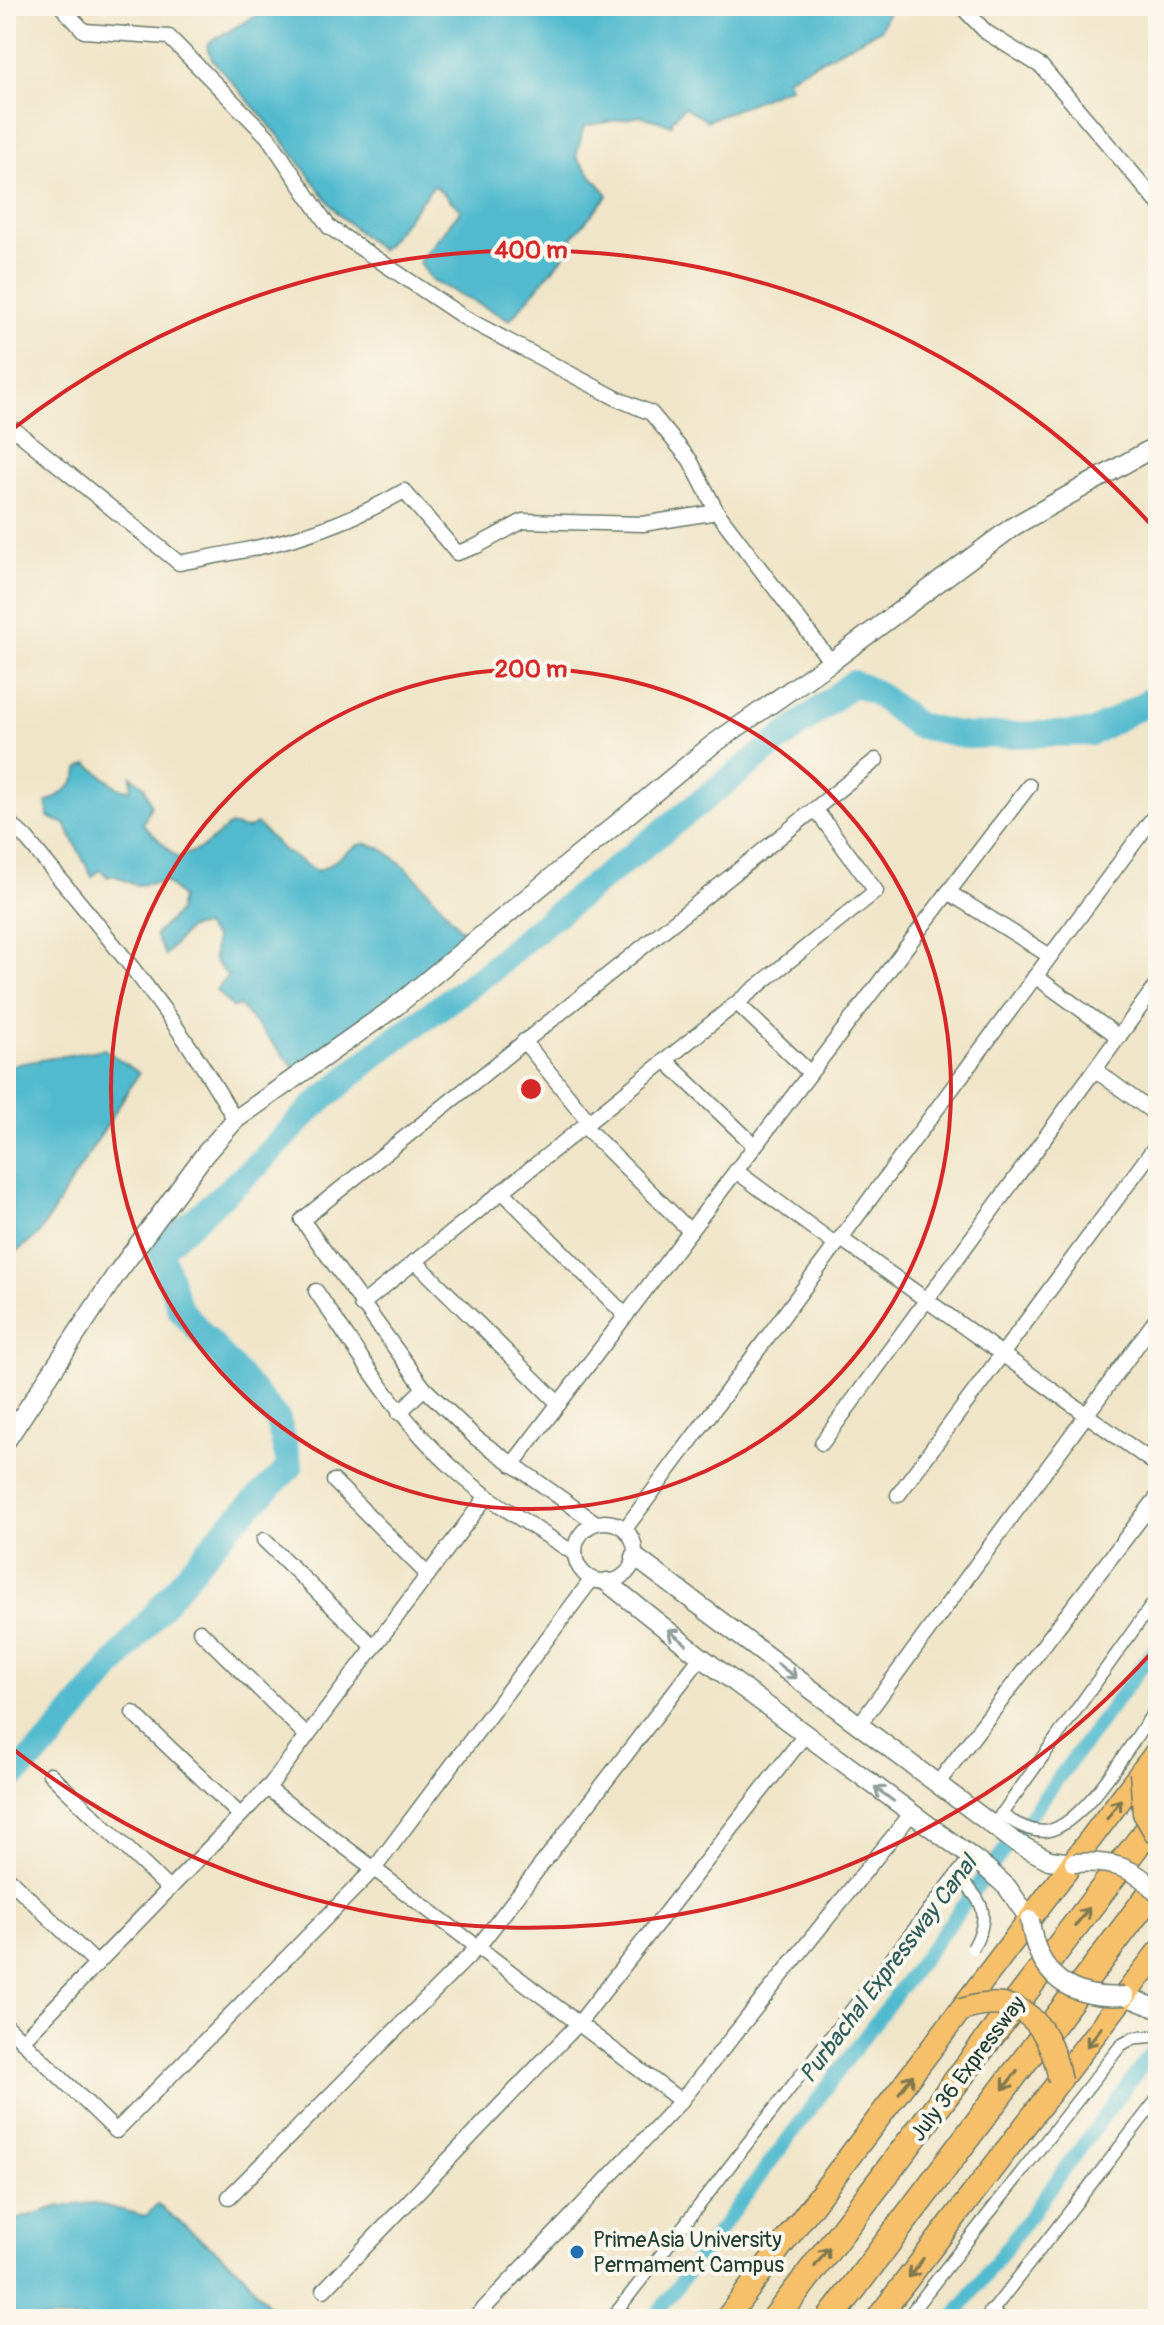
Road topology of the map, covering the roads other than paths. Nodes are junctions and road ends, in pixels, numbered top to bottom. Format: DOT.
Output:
graph roads {
  1 [pos="61,6"];
  2 [pos="961,6"];
  3 [pos="1158,203"];
  4 [pos="6,427"];
  5 [pos="1158,445"];
  6 [pos="717,512"];
  7 [pos="831,662"];
  8 [pos="876,760"];
  9 [pos="1029,786"];
  10 [pos="815,809"];
  11 [pos="1158,811"];
  12 [pos="6,820"];
  13 [pos="948,892"];
  14 [pos="1050,956"];
  15 [pos="1035,976"];
  16 [pos="1158,983"];
  17 [pos="1153,1000"];
  18 [pos="737,1003"];
  19 [pos="1119,1037"];
  20 [pos="524,1041"];
  21 [pos="665,1060"];
  22 [pos="1095,1070"];
  23 [pos="810,1073"];
  24 [pos="1158,1116"];
  25 [pos="235,1120"];
  26 [pos="586,1124"];
  27 [pos="1158,1143"];
  28 [pos="755,1146"];
  29 [pos="736,1171"];
  30 [pos="502,1191"];
  31 [pos="690,1231"];
  32 [pos="838,1242"];
  33 [pos="415,1261"];
  34 [pos="316,1291"];
  35 [pos="926,1300"];
  36 [pos="361,1305"];
  37 [pos="626,1316"];
  38 [pos="1158,1317"];
  39 [pos="1001,1355"];
  40 [pos="424,1388"];
  41 [pos="559,1404"];
  42 [pos="399,1413"];
  43 [pos="1087,1414"];
  44 [pos="6,1441"];
  45 [pos="822,1443"];
  46 [pos="512,1465"];
  47 [pos="1158,1466"];
  48 [pos="334,1481"];
  49 [pos="898,1495"];
  50 [pos="487,1496"];
  51 [pos="1158,1496"];
  52 [pos="596,1523"];
  53 [pos="625,1529"];
  54 [pos="264,1540"];
  55 [pos="575,1554"];
  56 [pos="635,1557"];
  57 [pos="428,1575"];
  58 [pos="600,1580"];
  59 [pos="1158,1596"];
  60 [pos="200,1631"];
  61 [pos="374,1647"];
  62 [pos="701,1657"];
  63 [pos="1158,1706"];
  64 [pos="133,1713"];
  65 [pos="859,1725"];
  66 [pos="805,1735"];
  67 [pos="307,1736"];
  68 [pos="1158,1750"];
  69 [pos="1141,1772"];
  70 [pos="50,1774"];
  71 [pos="937,1784"];
  72 [pos="267,1788"];
  73 [pos="911,1814"];
  74 [pos="240,1815"];
  75 [pos="1158,1817"];
  76 [pos="997,1820"];
  77 [pos="1158,1837"];
  78 [pos="969,1858"];
  79 [pos="1074,1863"];
  80 [pos="374,1869"];
  81 [pos="956,1875"];
  82 [pos="6,1876"];
  83 [pos="1158,1884"];
  84 [pos="169,1889"];
  85 [pos="1158,1894"];
  86 [pos="1030,1920"];
  87 [pos="478,1947"];
  88 [pos="973,1948"];
  89 [pos="1158,1952"];
  90 [pos="97,1964"];
  91 [pos="1125,1996"];
  92 [pos="1158,2009"];
  93 [pos="962,2010"];
  94 [pos="579,2023"];
  95 [pos="6,2025"];
  96 [pos="1158,2036"];
  97 [pos="22,2041"];
  98 [pos="1060,2081"];
  99 [pos="1158,2098"];
  100 [pos="681,2101"];
  101 [pos="229,2197"];
  102 [pos="324,2290"];
  103 [pos="992,2317"];
  104 [pos="474,2319"];
  105 [pos="611,2319"];
  106 [pos="726,2319"];
  107 [pos="775,2319"];
  108 [pos="830,2319"];
  109 [pos="877,2319"];
  110 [pos="906,2319"];
  1 -- 6 [label="street"];
  2 -- 3 [label="street"];
  4 -- 6 [label="street"];
  5 -- 7 [label="street"];
  6 -- 7 [label="street"];
  7 -- 25 [label="street"];
  8 -- 10 [label="street"];
  9 -- 13 [label="street"];
  10 -- 18 [label="street"];
  10 -- 20 [label="street"];
  11 -- 14 [label="street"];
  12 -- 25 [label="street"];
  13 -- 14 [label="street"];
  13 -- 23 [label="street"];
  14 -- 15 [label="street"];
  15 -- 19 [label="street"];
  15 -- 32 [label="street"];
  16 -- 17 [label="street"];
  17 -- 19 [label="street"];
  18 -- 21 [label="street"];
  18 -- 23 [label="street"];
  19 -- 22 [label="street"];
  20 -- 26 [label="street"];
  20 -- 36 [label="street"];
  21 -- 26 [label="street"];
  21 -- 28 [label="street"];
  22 -- 24 [label="street"];
  22 -- 35 [label="street"];
  23 -- 28 [label="street"];
  25 -- 44 [label="street"];
  26 -- 30 [label="street"];
  26 -- 31 [label="street"];
  27 -- 39 [label="street"];
  28 -- 29 [label="street"];
  29 -- 31 [label="street"];
  29 -- 32 [label="street"];
  30 -- 33 [label="street"];
  30 -- 37 [label="street"];
  31 -- 37 [label="street"];
  32 -- 35 [label="street"];
  32 -- 53 [label="street"];
  33 -- 36 [label="street"];
  33 -- 41 [label="street"];
  34 -- 42 [label="street"];
  35 -- 39 [label="street"];
  35 -- 45 [label="street"];
  36 -- 40 [label="street"];
  37 -- 41 [label="street"];
  38 -- 43 [label="street"];
  39 -- 43 [label="street"];
  39 -- 49 [label="street"];
  40 -- 42 [label="street"];
  40 -- 46 [label="street"];
  41 -- 46 [label="street"];
  42 -- 50 [label="street"];
  43 -- 47 [label="street"];
  43 -- 65 [label="street"];
  46 -- 52 [label="street"];
  48 -- 57 [label="street"];
  50 -- 55 [label="street"];
  50 -- 57 [label="street"];
  51 -- 71 [label="street"];
  52 -- 53 [label="street"];
  52 -- 55 [label="street"];
  53 -- 56 [label="street"];
  54 -- 61 [label="street"];
  55 -- 58 [label="street"];
  56 -- 58 [label="street"];
  56 -- 65 [label="street, one-way"];
  57 -- 61 [label="street"];
  62 -- 58 [label="street, one-way"];
  58 -- 80 [label="street"];
  59 -- 76 [label="street"];
  60 -- 67 [label="street"];
  61 -- 67 [label="street"];
  62 -- 66 [label="street"];
  62 -- 87 [label="street"];
  63 -- 76 [label="street"];
  64 -- 74 [label="street"];
  65 -- 71 [label="street"];
  73 -- 66 [label="street, one-way"];
  66 -- 94 [label="street"];
  67 -- 72 [label="street"];
  68 -- 69 [label="main road"];
  69 -- 77 [label="main road, bridge"];
  79 -- 69 [label="main road, one-way"];
  70 -- 84 [label="street"];
  71 -- 76 [label="street"];
  72 -- 74 [label="street"];
  72 -- 80 [label="street"];
  73 -- 78 [label="street"];
  73 -- 100 [label="street"];
  74 -- 84 [label="street"];
  107 -- 75 [label="highway, July 36 Expressway, one-way"];
  76 -- 79 [label="street"];
  78 -- 86 [label="street"];
  78 -- 105 [label="street"];
  79 -- 85 [label="street, bridge"];
  79 -- 86 [label="main road"];
  80 -- 87 [label="street"];
  80 -- 97 [label="street"];
  81 -- 88 [label="street, bridge"];
  82 -- 90 [label="street"];
  83 -- 108 [label="highway, July 36 Expressway, one-way"];
  84 -- 90 [label="street"];
  86 -- 91 [label="street, bridge"];
  86 -- 93 [label="main road"];
  87 -- 94 [label="street"];
  87 -- 101 [label="street"];
  89 -- 91 [label="main road"];
  90 -- 97 [label="street"];
  91 -- 92 [label="street"];
  91 -- 98 [label="main road, one-way"];
  93 -- 98 [label="main road, bridge"];
  106 -- 93 [label="main road, one-way"];
  94 -- 100 [label="street"];
  94 -- 102 [label="street"];
  95 -- 97 [label="street"];
  96 -- 110 [label="street"];
  98 -- 109 [label="main road, one-way"];
  99 -- 103 [label="street"];
  100 -- 104 [label="street"];
}
